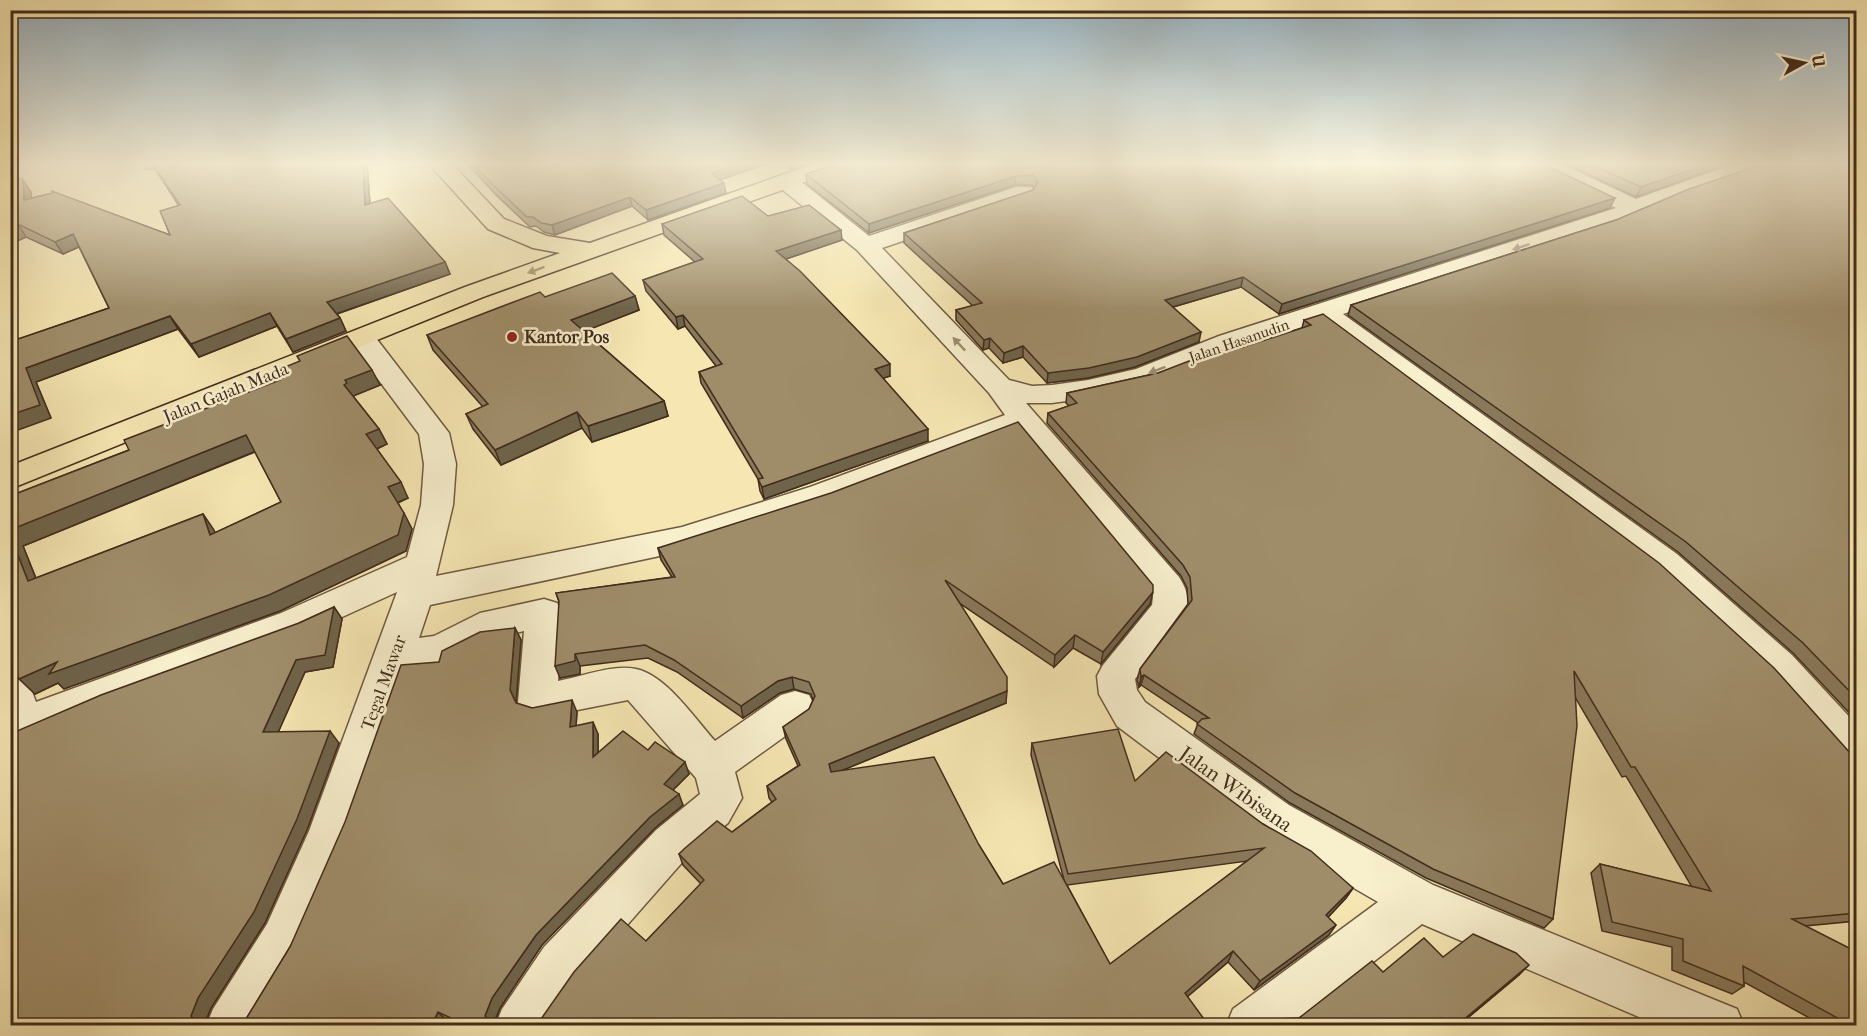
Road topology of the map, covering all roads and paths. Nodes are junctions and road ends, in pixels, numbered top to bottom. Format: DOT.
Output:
graph roads {
  1 [pos="485,212"];
  2 [pos="697,212"];
  3 [pos="825,212"];
  4 [pos="963,212"];
  5 [pos="1623,212"];
  6 [pos="496,224"];
  7 [pos="866,245"];
  8 [pos="591,250"];
  9 [pos="474,292"];
  10 [pos="1325,312"];
  11 [pos="362,339"];
  12 [pos="999,387"];
  13 [pos="1023,419"];
  14 [pos="10,478"];
  15 [pos="419,579"];
  16 [pos="394,657"];
  17 [pos="10,681"];
  18 [pos="795,707"];
  19 [pos="17,728"];
  20 [pos="1857,751"];
  21 [pos="711,766"];
  22 [pos="1417,900"];
  23 [pos="230,1026"];
  24 [pos="519,1026"];
  25 [pos="1250,1026"];
  26 [pos="1720,1026"];
  1 -- 6 [label="highway"];
  2 -- 8 [label="highway, Jalan Gajah Mada"];
  3 -- 7 [label="street"];
  4 -- 7 [label="street"];
  5 -- 10 [label="street, Jalan Hasanudin, one-way"];
  6 -- 8 [label="highway"];
  6 -- 9 [label="highway"];
  12 -- 7 [label="street, one-way"];
  8 -- 9 [label="highway, Jalan Gajah Mada, one-way"];
  9 -- 11 [label="highway, Jalan Gajah Mada"];
  10 -- 12 [label="street, Jalan Hasanudin, one-way"];
  10 -- 20 [label="street"];
  11 -- 14 [label="highway, Jalan Gajah Mada"];
  11 -- 15 [label="street, Tegal Mawar"];
  12 -- 13 [label="street, Jalan Wibisana"];
  13 -- 15 [label="street"];
  13 -- 22 [label="street, Jalan Wibisana"];
  15 -- 16 [label="street, Tegal Mawar"];
  15 -- 19 [label="street"];
  16 -- 21 [label="street"];
  16 -- 23 [label="street, Tegal Mawar"];
  17 -- 19 [label="street"];
  18 -- 21 [label="street"];
  21 -- 24 [label="street"];
  22 -- 25 [label="street"];
  22 -- 26 [label="street, Jalan Wibisana"];
}
